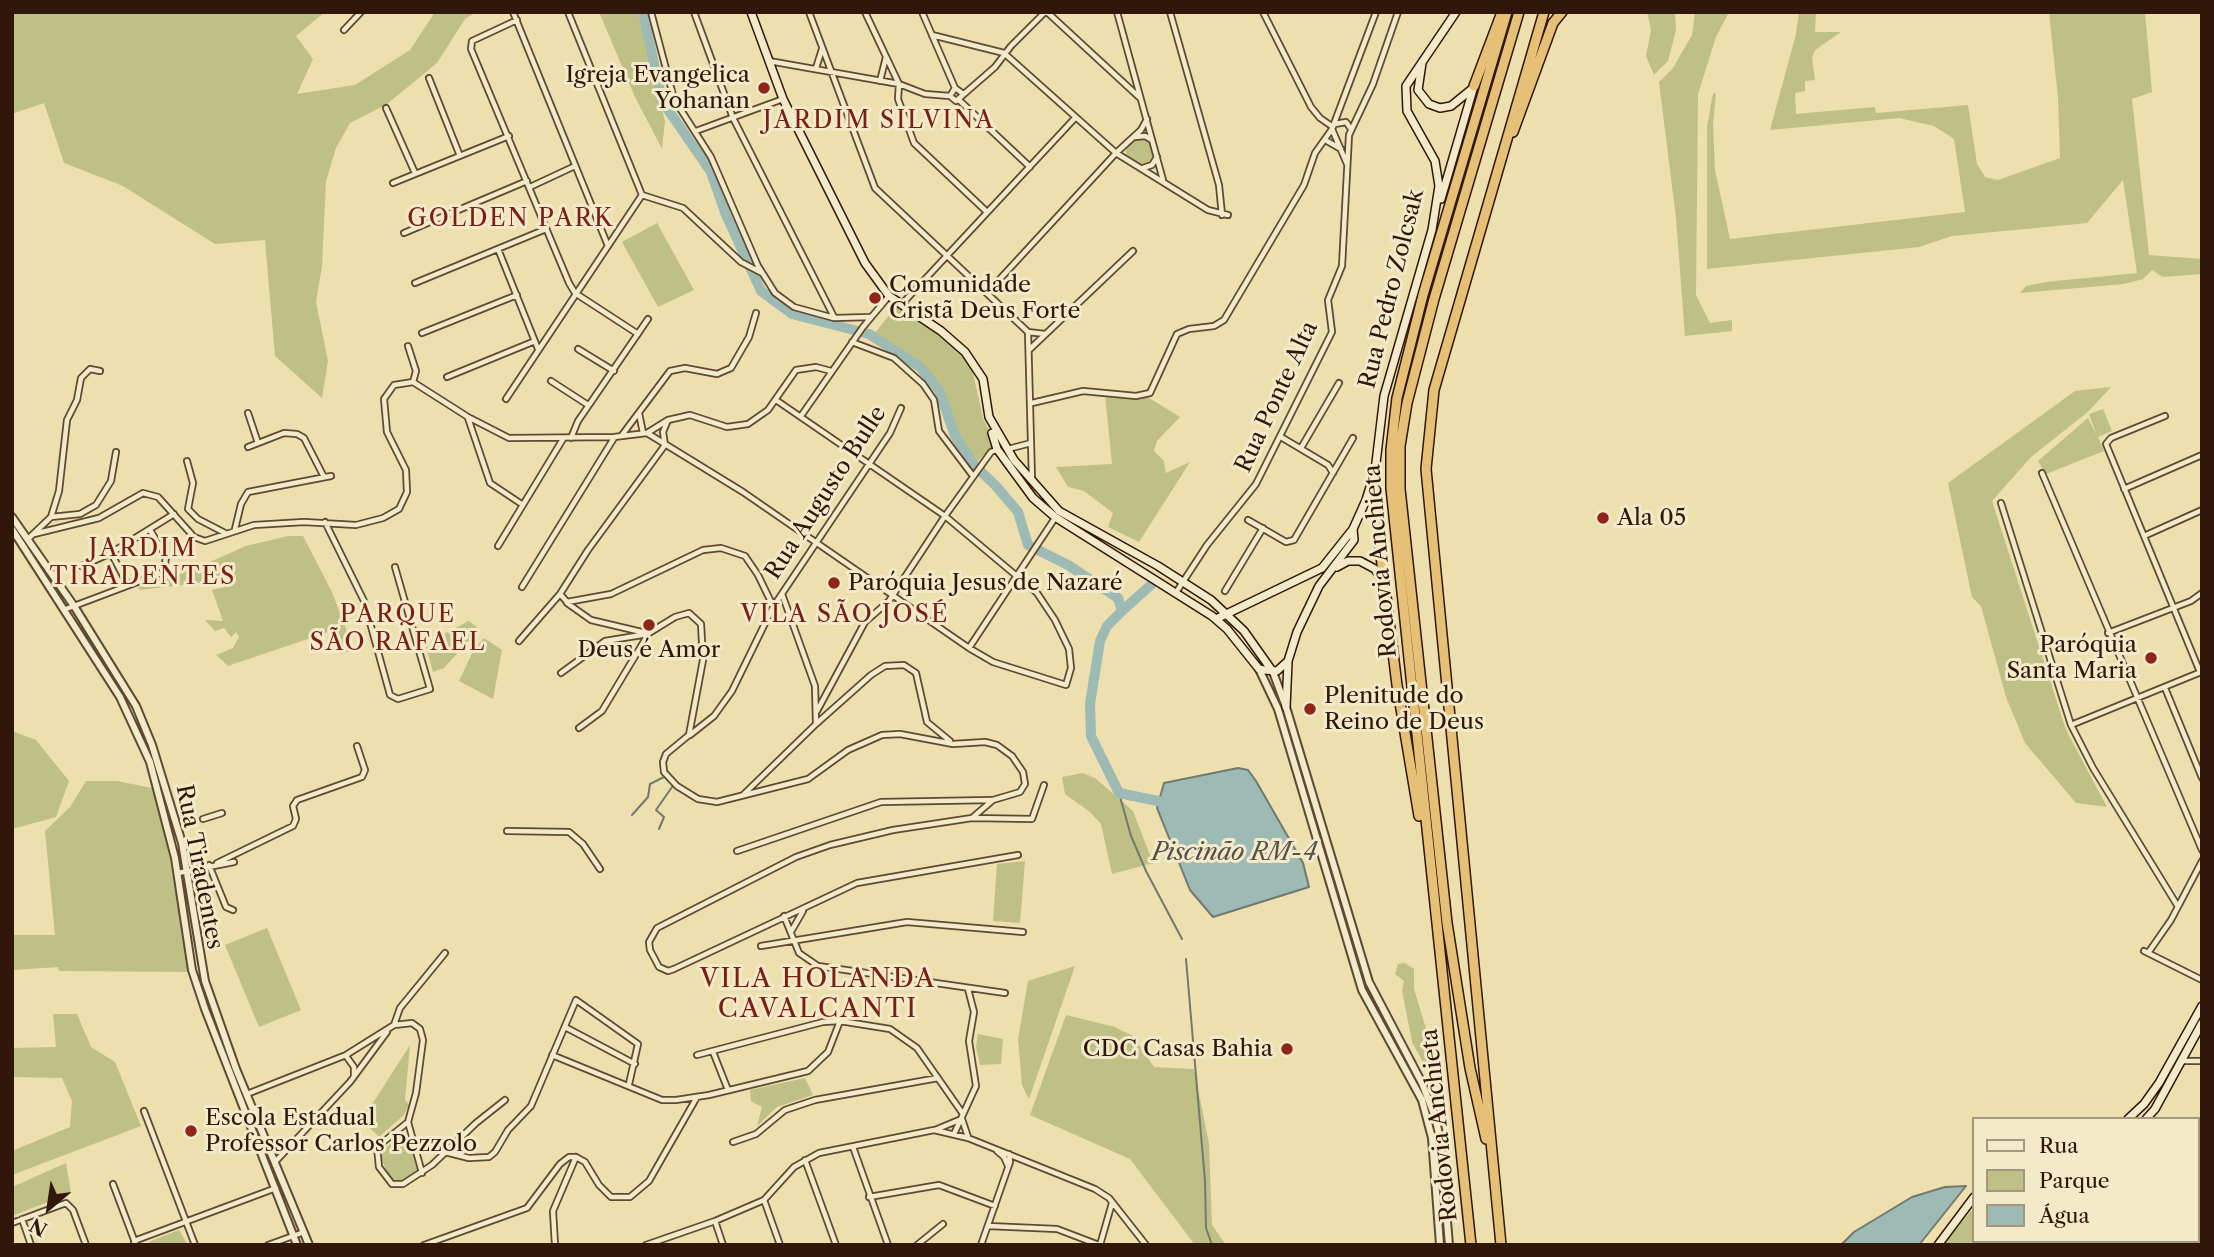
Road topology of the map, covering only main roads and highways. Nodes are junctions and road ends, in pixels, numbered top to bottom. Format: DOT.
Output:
graph roads {
  1 [pos="751,12"];
  2 [pos="1456,12"];
  3 [pos="1502,12"];
  4 [pos="1507,12"];
  5 [pos="1519,12"];
  6 [pos="1544,12"];
  7 [pos="1562,12"];
  8 [pos="1424,57"];
  9 [pos="1474,86"];
  10 [pos="1494,179"];
  11 [pos="1432,230"];
  12 [pos="986,404"];
  13 [pos="997,449"];
  14 [pos="1014,460"];
  15 [pos="1375,471"];
  16 [pos="1057,514"];
  17 [pos="1353,529"];
  18 [pos="1336,567"];
  19 [pos="1308,576"];
  20 [pos="1384,583"];
  21 [pos="1319,586"];
  22 [pos="1228,614"];
  23 [pos="1216,619"];
  24 [pos="1289,661"];
  25 [pos="1273,672"];
  26 [pos="1286,707"];
  27 [pos="1432,887"];
  28 [pos="2202,1006"];
  29 [pos="2202,1023"];
  30 [pos="2130,1117"];
  31 [pos="2148,1117"];
  32 [pos="1494,1175"];
  33 [pos="1972,1199"];
  34 [pos="1972,1206"];
  35 [pos="1965,1208"];
  36 [pos="1471,1245"];
  37 [pos="1501,1245"];
  38 [pos="1938,1245"];
  1 -- 12 [label="main road"];
  2 -- 8 [label="main road, Rua Pedro Zolcsak"];
  3 -- 9 [label="highway"];
  4 -- 27 [label="highway, Rodovia Anchieta"];
  5 -- 32 [label="highway, Rodovia Anchieta"];
  6 -- 10 [label="highway, Rodovia Anchieta"];
  7 -- 10 [label="highway"];
  8 -- 9 [label="main road"];
  8 -- 11 [label="main road, Rua Pedro Zolcsak"];
  9 -- 11 [label="main road"];
  10 -- 32 [label="highway, Rodovia Anchieta"];
  11 -- 15 [label="main road, Rua Pedro Zolcsak"];
  12 -- 13 [label="main road"];
  12 -- 14 [label="main road"];
  13 -- 14 [label="main road"];
  13 -- 16 [label="main road"];
  14 -- 16 [label="main road"];
  15 -- 17 [label="main road, Rua Pedro Zolcsak"];
  15 -- 20 [label="highway"];
  16 -- 22 [label="main road"];
  16 -- 23 [label="main road"];
  17 -- 18 [label="main road"];
  17 -- 19 [label="main road, Rua Pedro Zolcsak"];
  18 -- 20 [label="main road"];
  18 -- 21 [label="main road"];
  19 -- 21 [label="main road"];
  19 -- 22 [label="main road, Rua Pedro Zolcsak"];
  20 -- 27 [label="highway"];
  21 -- 24 [label="main road"];
  22 -- 23 [label="main road, Rua Pedro Zolcsak"];
  22 -- 25 [label="main road"];
  23 -- 25 [label="main road"];
  24 -- 25 [label="main road"];
  24 -- 26 [label="main road"];
  27 -- 36 [label="highway, Rodovia Anchieta"];
  28 -- 30 [label="main road"];
  29 -- 31 [label="main road"];
  32 -- 37 [label="highway, Rodovia Anchieta"];
  33 -- 35 [label="main road"];
  34 -- 35 [label="main road"];
  35 -- 38 [label="main road"];
}
